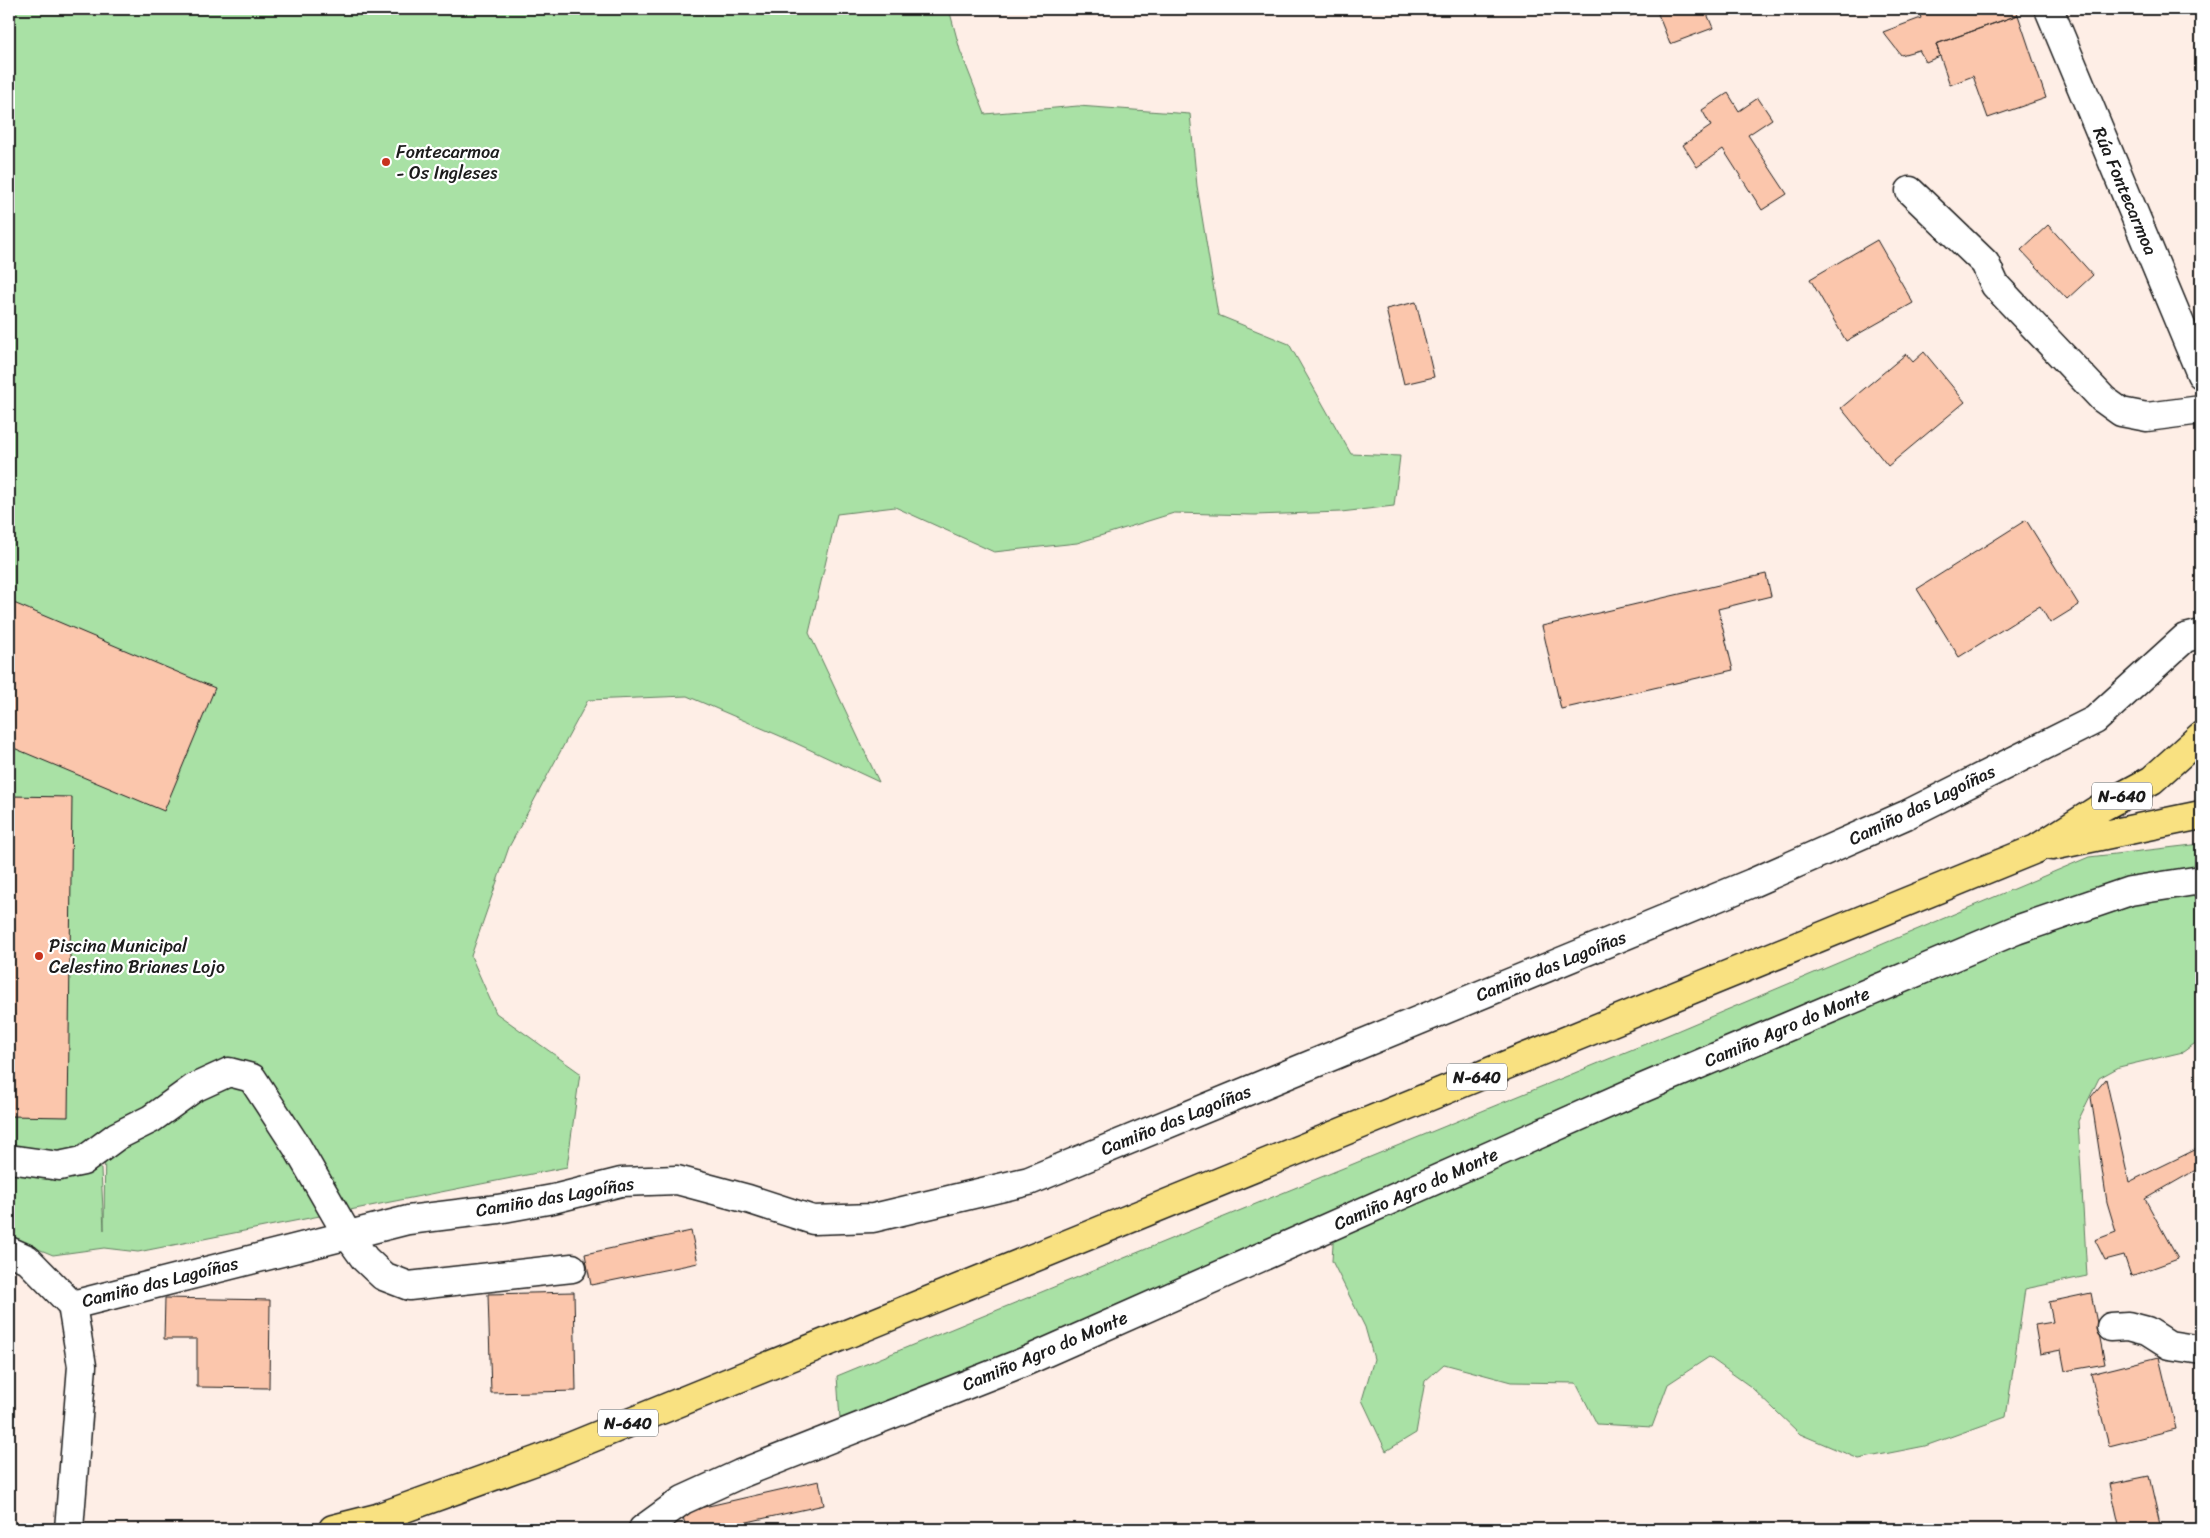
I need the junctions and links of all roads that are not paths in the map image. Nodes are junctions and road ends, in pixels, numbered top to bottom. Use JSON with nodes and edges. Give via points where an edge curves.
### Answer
{"nodes":[{"id":1,"x":2050,"y":9,"type":"edge"},
{"id":2,"x":1910,"y":191,"type":"dead end"},
{"id":3,"x":2201,"y":374,"type":"edge"},
{"id":4,"x":2201,"y":410,"type":"edge"},
{"id":5,"x":2201,"y":634,"type":"edge"},
{"id":6,"x":2201,"y":736,"type":"edge"},
{"id":7,"x":2201,"y":815,"type":"edge"},
{"id":8,"x":2036,"y":849,"type":"junction"},
{"id":9,"x":2201,"y":880,"type":"edge"},
{"id":10,"x":9,"y":1159,"type":"edge"},
{"id":11,"x":347,"y":1234,"type":"junction"},
{"id":12,"x":9,"y":1251,"type":"edge"},
{"id":13,"x":572,"y":1268,"type":"dead end"},
{"id":14,"x":72,"y":1305,"type":"junction"},
{"id":15,"x":2111,"y":1328,"type":"dead end"},
{"id":16,"x":2201,"y":1350,"type":"edge"},
{"id":17,"x":69,"y":1529,"type":"edge"},
{"id":18,"x":333,"y":1529,"type":"edge"},
{"id":19,"x":643,"y":1529,"type":"edge"}],
"edges":[{"from":1,"to":3,"type":"street","name":"Rúa Fontecarmoa"},
{"from":2,"to":4,"type":"street","via":[[1985,263],[1995,285],[2103,399],[2121,412],[2147,417]]},
{"from":5,"to":11,"type":"street","name":"Camiño das Lagoíñas","via":[[2185,638],[2096,720],[1906,815],[1752,883],[1029,1181],[873,1218],[813,1220],[677,1180],[621,1182],[553,1199],[408,1220]]},
{"from":6,"to":8,"type":"highway","number":"N-640","via":[[2152,780]]},
{"from":7,"to":8,"type":"highway","number":"N-640"},
{"from":8,"to":18,"type":"highway","number":"N-640","via":[[538,1460],[376,1518]]},
{"from":9,"to":19,"type":"street","name":"Camiño Agro do Monte","via":[[2130,891],[2007,934],[1643,1088],[1033,1358],[740,1474],[683,1500]]},
{"from":10,"to":11,"type":"street","via":[[59,1166],[83,1161],[194,1088],[229,1072],[252,1078],[297,1147]]},
{"from":11,"to":13,"type":"street","via":[[365,1259],[383,1276],[409,1286]]},
{"from":11,"to":14,"type":"street","name":"Camiño das Lagoíñas"},
{"from":12,"to":14,"type":"street","via":[[27,1259]]},
{"from":14,"to":17,"type":"street","via":[[82,1366]]},
{"from":15,"to":16,"type":"street","via":[[2128,1326],[2147,1331],[2169,1345]]}]}
